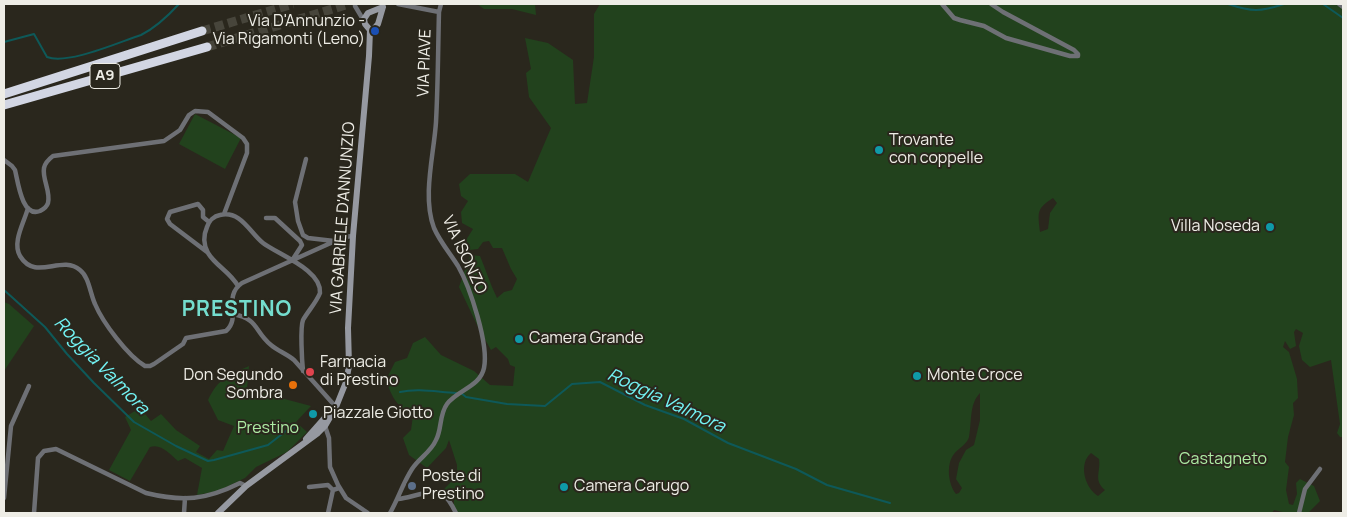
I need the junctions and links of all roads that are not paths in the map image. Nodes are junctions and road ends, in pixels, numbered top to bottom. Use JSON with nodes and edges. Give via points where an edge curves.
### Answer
{"nodes":[{"id":1,"x":355,"y":4,"type":"edge"},
{"id":2,"x":398,"y":4,"type":"edge"},
{"id":3,"x":441,"y":4,"type":"edge"},
{"id":4,"x":942,"y":4,"type":"edge"},
{"id":5,"x":991,"y":4,"type":"edge"},
{"id":6,"x":1339,"y":4,"type":"edge"},
{"id":7,"x":384,"y":5,"type":"edge"},
{"id":8,"x":1343,"y":7,"type":"edge"},
{"id":9,"x":359,"y":12,"type":"junction"},
{"id":10,"x":439,"y":12,"type":"junction"},
{"id":11,"x":370,"y":13,"type":"junction"},
{"id":12,"x":379,"y":18,"type":"junction"},
{"id":13,"x":364,"y":21,"type":"junction"},
{"id":14,"x":372,"y":27,"type":"junction"},
{"id":15,"x":202,"y":31,"type":"tunnel mouth"},
{"id":16,"x":207,"y":47,"type":"tunnel mouth"},
{"id":17,"x":4,"y":94,"type":"edge"},
{"id":18,"x":4,"y":105,"type":"edge"},
{"id":19,"x":436,"y":124,"type":"joint"},
{"id":20,"x":4,"y":160,"type":"edge"},
{"id":21,"x":306,"y":160,"type":"dead end"},
{"id":22,"x":28,"y":208,"type":"junction"},
{"id":23,"x":224,"y":214,"type":"junction"},
{"id":24,"x":266,"y":218,"type":"dead end"},
{"id":25,"x":209,"y":222,"type":"junction"},
{"id":26,"x":353,"y":236,"type":"junction"},
{"id":27,"x":336,"y":241,"type":"junction"},
{"id":28,"x":208,"y":252,"type":"junction"},
{"id":29,"x":292,"y":260,"type":"junction"},
{"id":30,"x":238,"y":286,"type":"junction"},
{"id":31,"x":233,"y":314,"type":"junction"},
{"id":32,"x":303,"y":371,"type":"junction"},
{"id":33,"x":29,"y":386,"type":"dead end"},
{"id":34,"x":336,"y":405,"type":"junction"},
{"id":35,"x":329,"y":415,"type":"junction"},
{"id":36,"x":4,"y":425,"type":"edge"},
{"id":37,"x":11,"y":426,"type":"junction"},
{"id":38,"x":325,"y":426,"type":"junction"},
{"id":39,"x":318,"y":433,"type":"junction"},
{"id":40,"x":328,"y":436,"type":"junction"},
{"id":41,"x":301,"y":446,"type":"junction"},
{"id":42,"x":1320,"y":469,"type":"dead end"},
{"id":43,"x":246,"y":486,"type":"junction"},
{"id":44,"x":309,"y":487,"type":"dead end"},
{"id":45,"x":339,"y":488,"type":"junction"},
{"id":46,"x":334,"y":490,"type":"junction"},
{"id":47,"x":4,"y":498,"type":"edge"},
{"id":48,"x":185,"y":498,"type":"junction"},
{"id":49,"x":398,"y":499,"type":"junction"},
{"id":50,"x":34,"y":513,"type":"edge"},
{"id":51,"x":184,"y":513,"type":"edge"},
{"id":52,"x":218,"y":513,"type":"edge"},
{"id":53,"x":328,"y":513,"type":"edge"},
{"id":54,"x":368,"y":513,"type":"edge"},
{"id":55,"x":390,"y":513,"type":"edge"},
{"id":56,"x":456,"y":513,"type":"edge"},
{"id":57,"x":1299,"y":513,"type":"edge"}],
"edges":[{"from":1,"to":9,"type":"street"},
{"from":2,"to":10,"type":"street"},
{"from":3,"to":10,"type":"street","name":"VIA PIAVE"},
{"from":4,"to":5,"type":"street","via":[[954,18],[984,26],[1006,38],[1078,56],[1074,50]]},
{"from":6,"to":8,"type":"street"},
{"from":7,"to":11,"type":"main road"},
{"from":7,"to":12,"type":"main road"},
{"from":9,"to":11,"type":"street"},
{"from":9,"to":13,"type":"street"},
{"from":10,"to":19,"type":"street","name":"VIA PIAVE"},
{"from":11,"to":12,"type":"main road"},
{"from":11,"to":13,"type":"main road"},
{"from":12,"to":14,"type":"main road","via":[[378,24]]},
{"from":13,"to":14,"type":"main road"},
{"from":14,"to":26,"type":"main road","name":"VIA GABRIELE D'ANNUNZIO"},
{"from":15,"to":17,"type":"highway","number":"A9"},
{"from":16,"to":18,"type":"highway","number":"A9"},
{"from":19,"to":49,"type":"street","name":"VIA ISONZO","via":[[430,184],[433,226],[459,268],[480,323],[485,358],[480,377],[446,405],[437,439],[412,468]]},
{"from":20,"to":22,"type":"street","via":[[15,170]]},
{"from":21,"to":27,"type":"street","via":[[294,202],[303,235]]},
{"from":22,"to":23,"type":"street","via":[[40,211],[48,203],[44,168],[53,156],[164,141],[180,130],[189,115],[200,110],[208,112],[247,144],[247,153]]},
{"from":22,"to":31,"type":"street","via":[[17,243],[22,258],[35,267],[68,264],[81,270],[103,320],[146,366],[183,344],[186,338],[226,331],[232,323]]},
{"from":23,"to":25,"type":"street"},
{"from":23,"to":29,"type":"street","via":[[240,219],[261,242]]},
{"from":24,"to":29,"type":"street","via":[[275,218],[300,241],[302,245]]},
{"from":25,"to":28,"type":"street","via":[[204,236]]},
{"from":25,"to":28,"type":"street","via":[[203,217],[203,210],[198,204],[170,212],[167,219]]},
{"from":26,"to":27,"type":"street"},
{"from":26,"to":34,"type":"main road","name":"VIA GABRIELE D'ANNUNZIO","via":[[349,366]]},
{"from":27,"to":29,"type":"street"},
{"from":28,"to":30,"type":"street"},
{"from":29,"to":30,"type":"street"},
{"from":29,"to":32,"type":"street","via":[[317,280],[320,289],[302,324]]},
{"from":30,"to":31,"type":"street","via":[[232,296]]},
{"from":31,"to":32,"type":"street","via":[[249,318],[264,339]]},
{"from":32,"to":34,"type":"street"},
{"from":33,"to":37,"type":"street"},
{"from":34,"to":35,"type":"main road","name":"VIA GABRIELE D'ANNUNZIO"},
{"from":35,"to":38,"type":"main road","name":"VIA GABRIELE D'ANNUNZIO"},
{"from":35,"to":40,"type":"street"},
{"from":35,"to":41,"type":"main road","name":"VIA GABRIELE D'ANNUNZIO"},
{"from":36,"to":37,"type":"street"},
{"from":37,"to":47,"type":"street"},
{"from":38,"to":39,"type":"main road","name":"VIA GABRIELE D'ANNUNZIO"},
{"from":38,"to":40,"type":"street"},
{"from":39,"to":40,"type":"street","via":[[324,432]]},
{"from":39,"to":41,"type":"main road","name":"VIA GABRIELE D'ANNUNZIO"},
{"from":40,"to":45,"type":"street","via":[[330,467]]},
{"from":41,"to":43,"type":"main road","name":"VIA GABRIELE D'ANNUNZIO"},
{"from":42,"to":57,"type":"street","via":[[1305,489]]},
{"from":43,"to":48,"type":"street","via":[[240,483],[207,497]]},
{"from":43,"to":52,"type":"main road","name":"VIA GABRIELE D'ANNUNZIO"},
{"from":44,"to":46,"type":"street","via":[[328,485]]},
{"from":45,"to":46,"type":"street"},
{"from":45,"to":54,"type":"street","via":[[346,498]]},
{"from":46,"to":53,"type":"street"},
{"from":48,"to":50,"type":"street","via":[[146,493],[56,449],[44,451],[38,458]]},
{"from":48,"to":51,"type":"street"},
{"from":49,"to":55,"type":"street","name":"VIA ISONZO"},
{"from":49,"to":56,"type":"street","via":[[442,494]]}]}
